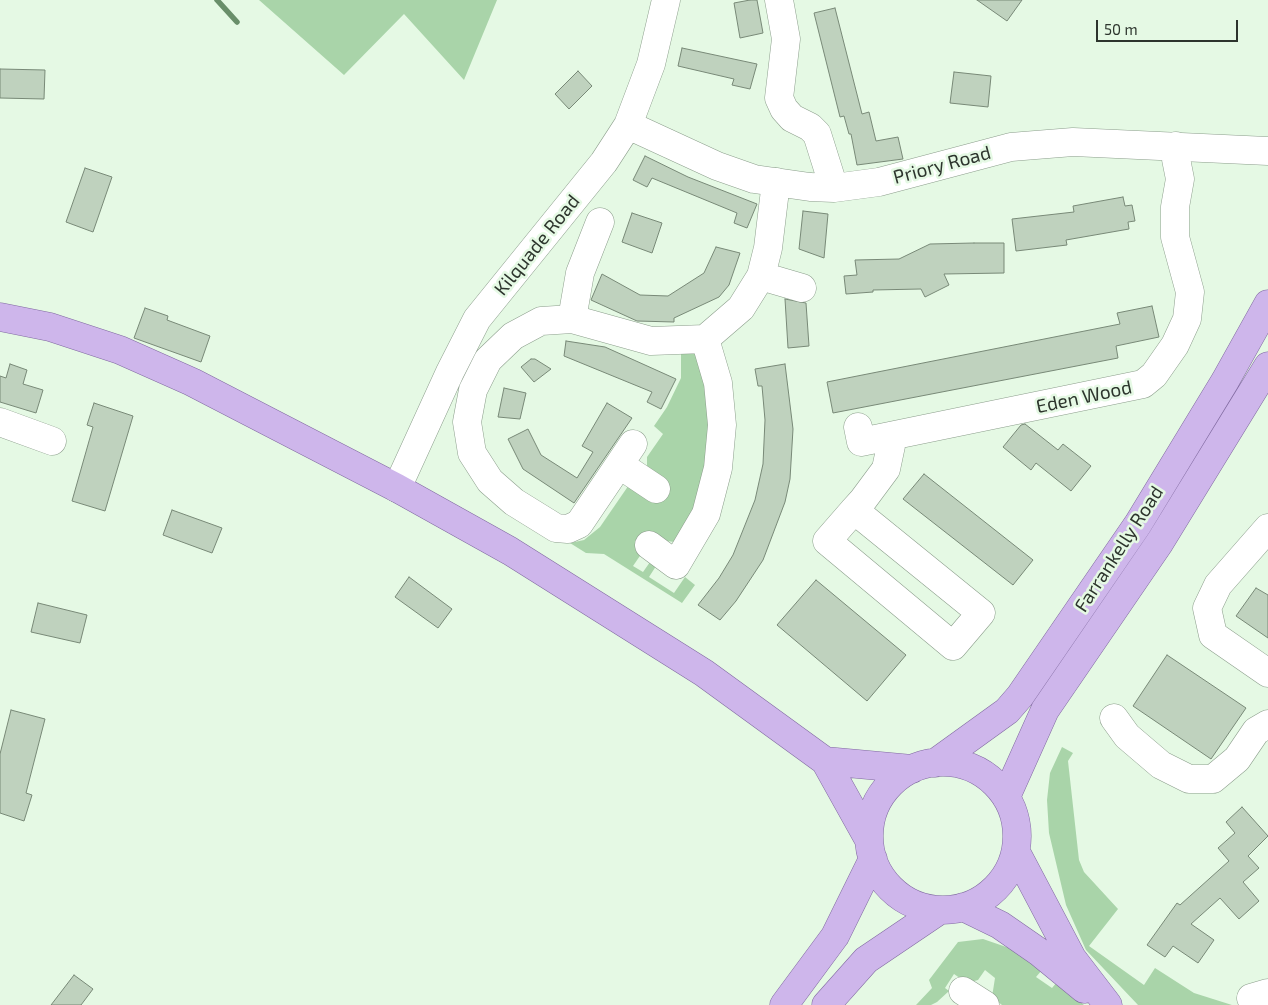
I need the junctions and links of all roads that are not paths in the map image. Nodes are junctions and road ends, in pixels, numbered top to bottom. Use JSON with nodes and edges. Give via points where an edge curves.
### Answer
{"nodes":[{"id":1,"x":666,"y":0,"type":"edge"},
{"id":2,"x":779,"y":0,"type":"edge"},
{"id":3,"x":628,"y":125,"type":"junction"},
{"id":4,"x":1265,"y":145,"type":"edge"},
{"id":5,"x":1176,"y":146,"type":"junction"},
{"id":6,"x":776,"y":182,"type":"junction"},
{"id":7,"x":834,"y":188,"type":"junction"},
{"id":8,"x":600,"y":222,"type":"dead end"},
{"id":9,"x":762,"y":276,"type":"junction"},
{"id":10,"x":802,"y":288,"type":"dead end"},
{"id":11,"x":1268,"y":304,"type":"edge"},
{"id":12,"x":0,"y":317,"type":"edge"},
{"id":13,"x":572,"y":320,"type":"junction"},
{"id":14,"x":705,"y":339,"type":"junction"},
{"id":15,"x":1268,"y":366,"type":"edge"},
{"id":16,"x":0,"y":422,"type":"edge"},
{"id":17,"x":858,"y":427,"type":"dead end"},
{"id":18,"x":893,"y":436,"type":"junction"},
{"id":19,"x":52,"y":441,"type":"dead end"},
{"id":20,"x":397,"y":488,"type":"junction"},
{"id":21,"x":656,"y":489,"type":"dead end"},
{"id":22,"x":854,"y":510,"type":"junction"},
{"id":23,"x":1268,"y":528,"type":"edge"},
{"id":24,"x":649,"y":545,"type":"dead end"},
{"id":25,"x":1268,"y":673,"type":"edge"},
{"id":26,"x":1114,"y":718,"type":"dead end"},
{"id":27,"x":1268,"y":724,"type":"edge"},
{"id":28,"x":825,"y":761,"type":"junction"},
{"id":29,"x":924,"y":766,"type":"junction"},
{"id":30,"x":1006,"y":797,"type":"junction"},
{"id":31,"x":871,"y":849,"type":"junction"},
{"id":32,"x":1016,"y":852,"type":"junction"},
{"id":33,"x":952,"y":909,"type":"junction"},
{"id":34,"x":1107,"y":1004,"type":"edge"},
{"id":35,"x":784,"y":1005,"type":"edge"},
{"id":36,"x":826,"y":1005,"type":"edge"}],
"edges":[{"from":1,"to":3,"type":"street","name":"Kilquade Road","via":[[651,64]]},
{"from":2,"to":7,"type":"street","via":[[786,39],[779,98],[792,118],[817,134]]},
{"from":3,"to":6,"type":"street","name":"Priory Road","via":[[716,166],[754,179]]},
{"from":3,"to":20,"type":"street","name":"Kilquade Road","via":[[604,162],[477,319]]},
{"from":4,"to":5,"type":"street","name":"Priory Road"},
{"from":5,"to":7,"type":"street","name":"Priory Road","via":[[1073,142],[1011,147],[880,182]]},
{"from":5,"to":18,"type":"street","name":"Eden Wood","via":[[1180,179],[1175,207],[1175,237],[1190,292],[1187,319],[1175,345],[1154,375],[1143,384],[1124,390]]},
{"from":6,"to":7,"type":"street","name":"Priory Road"},
{"from":6,"to":9,"type":"street"},
{"from":8,"to":13,"type":"street","via":[[580,273]]},
{"from":9,"to":10,"type":"street"},
{"from":9,"to":14,"type":"street","via":[[741,308]]},
{"from":11,"to":29,"type":"main road","name":"Farrankelly Road","via":[[1225,382],[1138,524],[1020,696],[1007,711]]},
{"from":12,"to":20,"type":"main road","via":[[50,327],[120,350],[192,382]]},
{"from":13,"to":14,"type":"street","via":[[651,341]]},
{"from":13,"to":21,"type":"street","via":[[542,320],[513,336],[488,360],[473,390],[467,422],[472,453],[490,482],[514,502],[556,528],[568,529],[580,524],[626,454]]},
{"from":14,"to":24,"type":"street","via":[[718,383],[722,425],[716,477],[706,514],[676,565]]},
{"from":15,"to":30,"type":"main road","name":"Farrankelly Road","via":[[1160,542],[1045,710]]},
{"from":16,"to":19,"type":"street"},
{"from":17,"to":18,"type":"street","name":"Eden Wood","via":[[861,442]]},
{"from":18,"to":22,"type":"street","via":[[886,469]]},
{"from":20,"to":28,"type":"main road","via":[[510,551],[688,662]]},
{"from":22,"to":22,"type":"street","via":[[981,613],[953,646],[827,541]]},
{"from":23,"to":25,"type":"street","via":[[1218,585],[1207,608],[1213,635]]},
{"from":26,"to":27,"type":"street","via":[[1127,736],[1160,766],[1189,779],[1213,779],[1236,759],[1256,731]]},
{"from":28,"to":29,"type":"main road"},
{"from":28,"to":31,"type":"main road"},
{"from":29,"to":30,"type":"main road","via":[[956,763],[976,769],[993,781]]},
{"from":29,"to":31,"type":"main road","via":[[893,782],[878,801],[871,820]]},
{"from":30,"to":32,"type":"main road","via":[[1014,814]]},
{"from":31,"to":33,"type":"main road","via":[[883,879],[898,895],[918,906]]},
{"from":31,"to":35,"type":"main road","via":[[835,936]]},
{"from":32,"to":33,"type":"main road","via":[[1009,871],[997,887],[982,899]]},
{"from":32,"to":34,"type":"main road","via":[[1072,958]]},
{"from":33,"to":34,"type":"main road","via":[[1000,925]]},
{"from":33,"to":36,"type":"main road","via":[[866,960]]}]}
